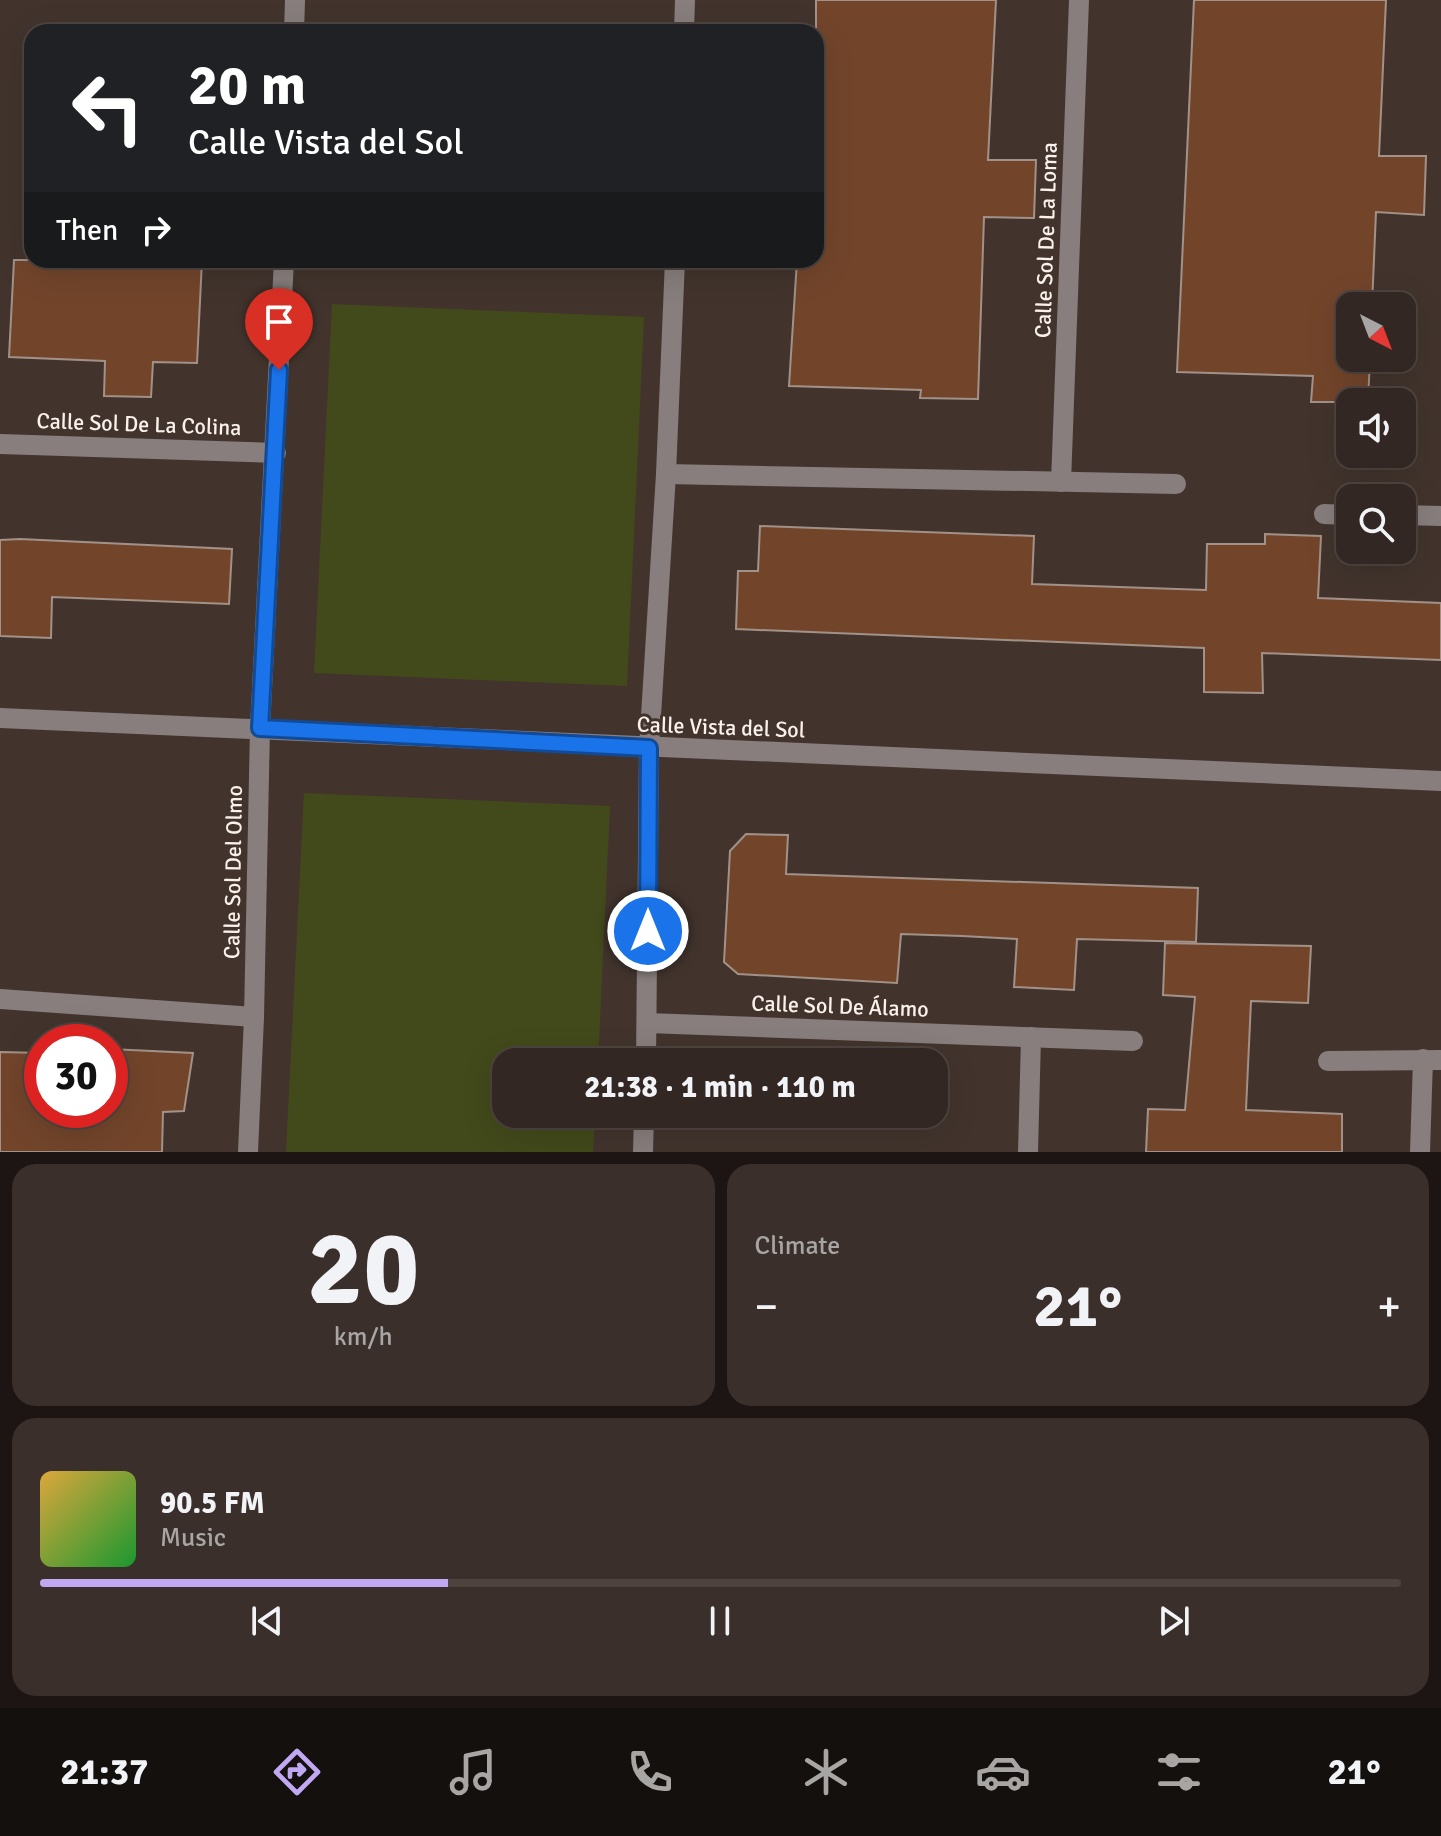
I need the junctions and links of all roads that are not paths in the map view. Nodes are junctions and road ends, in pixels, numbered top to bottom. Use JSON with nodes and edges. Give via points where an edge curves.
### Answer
{"nodes":[{"id":1,"x":295,"y":0,"type":"edge"},
{"id":2,"x":685,"y":0,"type":"edge"},
{"id":3,"x":1079,"y":0,"type":"edge"},
{"id":4,"x":294,"y":24,"type":"edge"},
{"id":5,"x":684,"y":24,"type":"edge"},
{"id":6,"x":284,"y":268,"type":"edge"},
{"id":7,"x":675,"y":268,"type":"edge"},
{"id":8,"x":0,"y":444,"type":"edge"},
{"id":9,"x":276,"y":453,"type":"junction"},
{"id":10,"x":666,"y":474,"type":"junction"},
{"id":11,"x":1061,"y":482,"type":"junction"},
{"id":12,"x":1176,"y":484,"type":"dead end"},
{"id":13,"x":1324,"y":514,"type":"dead end"},
{"id":14,"x":1336,"y":514,"type":"edge"},
{"id":15,"x":1416,"y":515,"type":"edge"},
{"id":16,"x":1441,"y":516,"type":"edge"},
{"id":17,"x":0,"y":718,"type":"edge"},
{"id":18,"x":260,"y":728,"type":"junction"},
{"id":19,"x":649,"y":748,"type":"junction"},
{"id":20,"x":1441,"y":781,"type":"edge"},
{"id":21,"x":0,"y":999,"type":"edge"},
{"id":22,"x":254,"y":1017,"type":"junction"},
{"id":23,"x":647,"y":1023,"type":"junction"},
{"id":24,"x":1031,"y":1037,"type":"junction"},
{"id":25,"x":1133,"y":1041,"type":"dead end"},
{"id":26,"x":646,"y":1048,"type":"edge"},
{"id":27,"x":1432,"y":1059,"type":"edge"},
{"id":28,"x":1328,"y":1061,"type":"dead end"},
{"id":29,"x":644,"y":1128,"type":"edge"},
{"id":30,"x":248,"y":1152,"type":"edge"},
{"id":31,"x":643,"y":1152,"type":"edge"},
{"id":32,"x":1028,"y":1152,"type":"edge"},
{"id":33,"x":1420,"y":1152,"type":"edge"}],
"edges":[{"from":1,"to":4,"type":"street"},
{"from":2,"to":5,"type":"street"},
{"from":3,"to":11,"type":"street","name":"Calle Sol De La Loma"},
{"from":6,"to":9,"type":"street"},
{"from":7,"to":10,"type":"street"},
{"from":8,"to":9,"type":"street","name":"Calle Sol De La Colina"},
{"from":9,"to":18,"type":"street"},
{"from":10,"to":11,"type":"street"},
{"from":10,"to":19,"type":"street"},
{"from":11,"to":12,"type":"street"},
{"from":13,"to":14,"type":"street"},
{"from":15,"to":16,"type":"street"},
{"from":17,"to":18,"type":"street","name":"Calle Vista del Sol"},
{"from":18,"to":19,"type":"street","name":"Calle Vista del Sol"},
{"from":18,"to":22,"type":"street","name":"Calle Sol Del Olmo"},
{"from":19,"to":20,"type":"street","name":"Calle Vista del Sol"},
{"from":19,"to":23,"type":"street"},
{"from":21,"to":22,"type":"street"},
{"from":22,"to":30,"type":"street","name":"Calle Sol Del Olmo"},
{"from":23,"to":24,"type":"street","name":"Calle Sol De Álamo"},
{"from":23,"to":26,"type":"street"},
{"from":24,"to":25,"type":"street","name":"Calle Sol De Álamo"},
{"from":24,"to":32,"type":"street"},
{"from":27,"to":28,"type":"street"},
{"from":27,"to":33,"type":"street"},
{"from":29,"to":31,"type":"street"}]}
